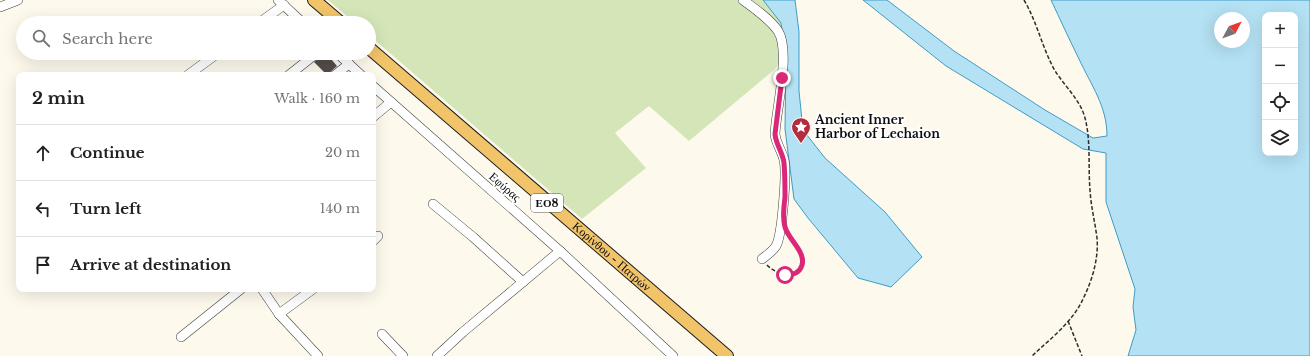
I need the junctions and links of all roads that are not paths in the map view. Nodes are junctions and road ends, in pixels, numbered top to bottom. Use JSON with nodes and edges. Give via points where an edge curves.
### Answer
{"nodes":[{"id":1,"x":314,"y":0,"type":"edge"},
{"id":2,"x":743,"y":0,"type":"edge"},
{"id":3,"x":14,"y":1,"type":"edge"},
{"id":4,"x":281,"y":3,"type":"edge"},
{"id":5,"x":0,"y":7,"type":"edge"},
{"id":6,"x":267,"y":16,"type":"edge"},
{"id":7,"x":295,"y":16,"type":"edge"},
{"id":8,"x":333,"y":16,"type":"edge"},
{"id":9,"x":376,"y":54,"type":"edge"},
{"id":10,"x":208,"y":60,"type":"edge"},
{"id":11,"x":308,"y":60,"type":"edge"},
{"id":12,"x":345,"y":60,"type":"edge"},
{"id":13,"x":349,"y":64,"type":"junction"},
{"id":14,"x":192,"y":72,"type":"edge"},
{"id":15,"x":293,"y":72,"type":"edge"},
{"id":16,"x":339,"y":72,"type":"edge"},
{"id":17,"x":358,"y":72,"type":"edge"},
{"id":18,"x":376,"y":89,"type":"edge"},
{"id":19,"x":391,"y":102,"type":"junction"},
{"id":20,"x":376,"y":114,"type":"edge"},
{"id":21,"x":433,"y":204,"type":"dead end"},
{"id":22,"x":560,"y":251,"type":"junction"},
{"id":23,"x":762,"y":259,"type":"road end"},
{"id":24,"x":523,"y":282,"type":"junction"},
{"id":25,"x":237,"y":292,"type":"edge"},
{"id":26,"x":264,"y":292,"type":"edge"},
{"id":27,"x":309,"y":292,"type":"edge"},
{"id":28,"x":279,"y":314,"type":"junction"},
{"id":29,"x":382,"y":334,"type":"dead end"},
{"id":30,"x":181,"y":337,"type":"dead end"},
{"id":31,"x":318,"y":356,"type":"edge"},
{"id":32,"x":403,"y":356,"type":"edge"},
{"id":33,"x":437,"y":356,"type":"edge"},
{"id":34,"x":673,"y":356,"type":"edge"},
{"id":35,"x":727,"y":356,"type":"edge"}],
"edges":[{"from":1,"to":8,"type":"main road"},
{"from":2,"to":23,"type":"street","via":[[779,32],[783,50],[775,134],[784,161],[785,199],[776,247]]},
{"from":3,"to":5,"type":"street"},
{"from":4,"to":6,"type":"street"},
{"from":4,"to":7,"type":"street"},
{"from":9,"to":35,"type":"main road","name":"Κορίνθου - Πατρών","number":"ΕΟ8"},
{"from":10,"to":14,"type":"street"},
{"from":11,"to":15,"type":"street"},
{"from":12,"to":13,"type":"street"},
{"from":13,"to":16,"type":"street"},
{"from":13,"to":17,"type":"street"},
{"from":18,"to":19,"type":"street","name":"Εφύρας"},
{"from":19,"to":20,"type":"street"},
{"from":19,"to":22,"type":"street","name":"Εφύρας"},
{"from":21,"to":24,"type":"street"},
{"from":22,"to":24,"type":"street"},
{"from":22,"to":34,"type":"street","name":"Εφύρας"},
{"from":24,"to":33,"type":"street"},
{"from":25,"to":30,"type":"street"},
{"from":26,"to":28,"type":"street"},
{"from":27,"to":28,"type":"street"},
{"from":28,"to":31,"type":"street"},
{"from":29,"to":32,"type":"street"}]}
